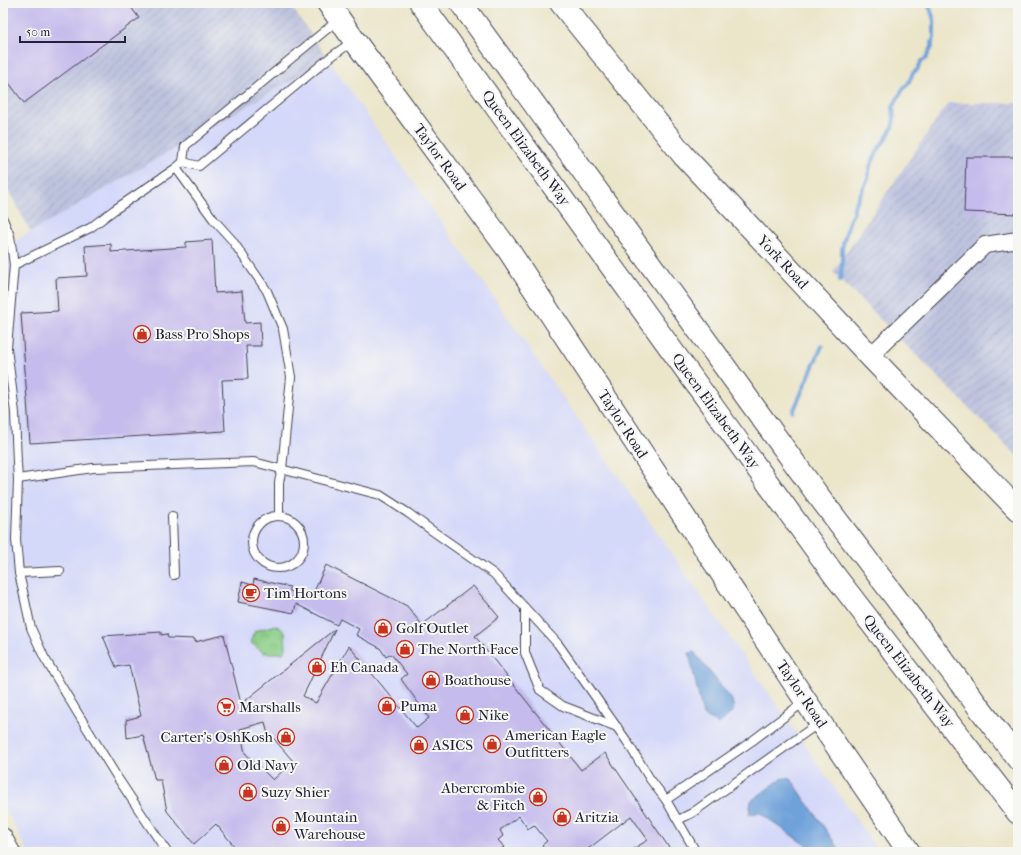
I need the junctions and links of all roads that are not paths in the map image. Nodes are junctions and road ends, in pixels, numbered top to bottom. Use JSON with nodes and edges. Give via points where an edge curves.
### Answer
{"nodes":[{"id":1,"x":421,"y":3,"type":"edge"},
{"id":2,"x":461,"y":3,"type":"edge"},
{"id":3,"x":561,"y":3,"type":"edge"},
{"id":4,"x":334,"y":11,"type":"edge"},
{"id":5,"x":354,"y":40,"type":"junction"},
{"id":6,"x":183,"y":162,"type":"junction"},
{"id":7,"x":176,"y":168,"type":"junction"},
{"id":8,"x":3,"y":219,"type":"edge"},
{"id":9,"x":1018,"y":240,"type":"edge"},
{"id":10,"x":14,"y":265,"type":"junction"},
{"id":11,"x":5,"y":337,"type":"edge"},
{"id":12,"x":870,"y":356,"type":"junction"},
{"id":13,"x":282,"y":469,"type":"junction"},
{"id":14,"x":18,"y":479,"type":"junction"},
{"id":15,"x":1016,"y":506,"type":"edge"},
{"id":16,"x":279,"y":515,"type":"junction"},
{"id":17,"x":172,"y":516,"type":"dead end"},
{"id":18,"x":60,"y":571,"type":"dead end"},
{"id":19,"x":19,"y":573,"type":"junction"},
{"id":20,"x":174,"y":575,"type":"dead end"},
{"id":21,"x":526,"y":608,"type":"junction"},
{"id":22,"x":805,"y":700,"type":"junction"},
{"id":23,"x":820,"y":722,"type":"junction"},
{"id":24,"x":617,"y":727,"type":"junction"},
{"id":25,"x":957,"y":734,"type":"junction"},
{"id":26,"x":1018,"y":758,"type":"edge"},
{"id":27,"x":666,"y":800,"type":"junction"},
{"id":28,"x":1018,"y":813,"type":"edge"},
{"id":29,"x":678,"y":820,"type":"junction"},
{"id":30,"x":1018,"y":823,"type":"edge"},
{"id":31,"x":3,"y":836,"type":"edge"},
{"id":32,"x":12,"y":852,"type":"edge"},
{"id":33,"x":167,"y":852,"type":"edge"},
{"id":34,"x":696,"y":852,"type":"edge"},
{"id":35,"x":909,"y":852,"type":"edge"}],
"edges":[{"from":1,"to":25,"type":"main road","name":"Queen Elizabeth Way","via":[[835,576]]},
{"from":2,"to":26,"type":"main road","via":[[817,494]]},
{"from":3,"to":12,"type":"main road","name":"York Road","via":[[684,156]]},
{"from":4,"to":5,"type":"main road","name":"Taylor Road"},
{"from":4,"to":6,"type":"lane","via":[[185,146]]},
{"from":5,"to":6,"type":"lane","via":[[199,166]]},
{"from":5,"to":22,"type":"main road","name":"Taylor Road","via":[[509,251]]},
{"from":6,"to":7,"type":"lane"},
{"from":7,"to":10,"type":"lane","via":[[90,228]]},
{"from":7,"to":13,"type":"lane","via":[[232,240],[267,291],[283,329],[291,378]]},
{"from":8,"to":10,"type":"lane","via":[[10,236]]},
{"from":9,"to":12,"type":"street","via":[[985,245]]},
{"from":10,"to":11,"type":"lane"},
{"from":11,"to":14,"type":"lane","via":[[15,413]]},
{"from":12,"to":15,"type":"main road","name":"York Road"},
{"from":13,"to":14,"type":"lane","via":[[254,462],[132,466],[93,468]]},
{"from":13,"to":16,"type":"lane","via":[[279,482]]},
{"from":13,"to":21,"type":"lane","via":[[380,495],[494,574]]},
{"from":14,"to":19,"type":"lane","via":[[16,540]]},
{"from":16,"to":16,"type":"lane","via":[[262,520],[256,527],[252,544],[255,553],[265,564],[281,568],[295,562],[304,549],[305,541],[300,526],[294,520]]},
{"from":17,"to":20,"type":"lane"},
{"from":18,"to":19,"type":"lane"},
{"from":19,"to":33,"type":"lane","via":[[30,628],[44,657],[117,777]]},
{"from":21,"to":24,"type":"lane","via":[[558,644]]},
{"from":21,"to":24,"type":"lane","via":[[526,653],[540,690],[563,706]]},
{"from":22,"to":23,"type":"main road","name":"Taylor Road"},
{"from":22,"to":27,"type":"lane","via":[[752,741]]},
{"from":23,"to":29,"type":"lane","via":[[692,813]]},
{"from":23,"to":35,"type":"main road","name":"Taylor Road"},
{"from":24,"to":27,"type":"lane"},
{"from":25,"to":28,"type":"main road","name":"Queen Elizabeth Way"},
{"from":25,"to":30,"type":"main road"},
{"from":27,"to":29,"type":"lane"},
{"from":29,"to":34,"type":"lane"},
{"from":31,"to":32,"type":"street"}]}
